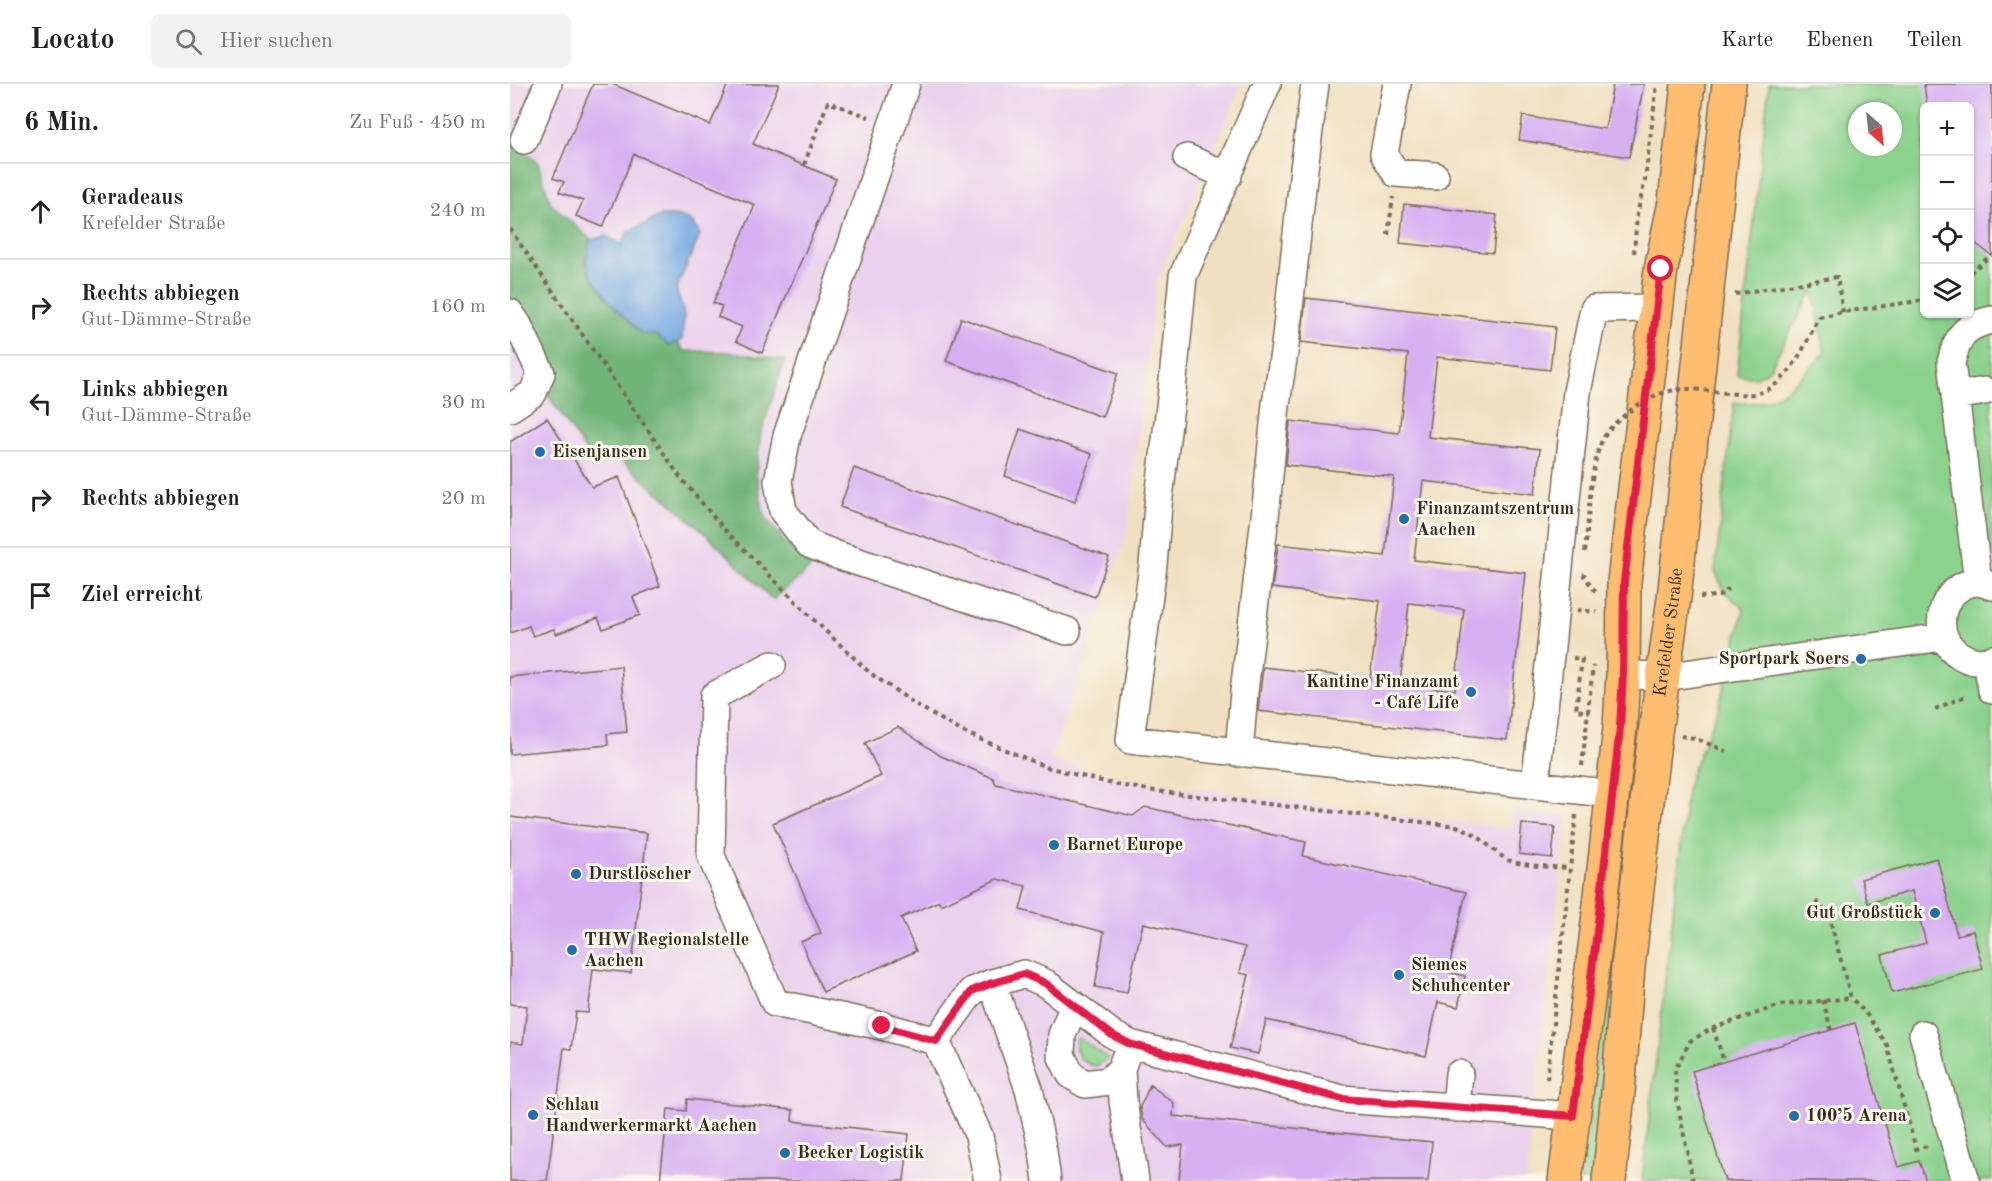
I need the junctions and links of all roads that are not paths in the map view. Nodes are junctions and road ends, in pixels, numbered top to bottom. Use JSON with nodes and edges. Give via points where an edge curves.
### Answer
{"nodes":[{"id":1,"x":548,"y":84,"type":"edge"},
{"id":2,"x":906,"y":84,"type":"edge"},
{"id":3,"x":1267,"y":84,"type":"edge"},
{"id":4,"x":1315,"y":84,"type":"edge"},
{"id":5,"x":1397,"y":84,"type":"edge"},
{"id":6,"x":1688,"y":84,"type":"edge"},
{"id":7,"x":1729,"y":84,"type":"edge"},
{"id":8,"x":524,"y":140,"type":"dead end"},
{"id":9,"x":1187,"y":158,"type":"dead end"},
{"id":10,"x":1228,"y":176,"type":"junction"},
{"id":11,"x":1435,"y":176,"type":"dead end"},
{"id":12,"x":1656,"y":308,"type":"junction"},
{"id":13,"x":510,"y":314,"type":"edge"},
{"id":14,"x":1992,"y":320,"type":"edge"},
{"id":15,"x":1984,"y":391,"type":"dead end"},
{"id":16,"x":1955,"y":396,"type":"junction"},
{"id":17,"x":510,"y":408,"type":"edge"},
{"id":18,"x":1985,"y":584,"type":"edge"},
{"id":19,"x":1067,"y":631,"type":"dead end"},
{"id":20,"x":1943,"y":637,"type":"junction"},
{"id":21,"x":1990,"y":660,"type":"edge"},
{"id":22,"x":772,"y":665,"type":"dead end"},
{"id":23,"x":1623,"y":674,"type":"junction"},
{"id":24,"x":1664,"y":676,"type":"junction"},
{"id":25,"x":1981,"y":692,"type":"edge"},
{"id":26,"x":1239,"y":753,"type":"junction"},
{"id":27,"x":1535,"y":785,"type":"junction"},
{"id":28,"x":1612,"y":794,"type":"junction"},
{"id":29,"x":992,"y":983,"type":"junction"},
{"id":30,"x":1074,"y":1005,"type":"junction"},
{"id":31,"x":1923,"y":1034,"type":"dead end"},
{"id":32,"x":936,"y":1041,"type":"junction"},
{"id":33,"x":1125,"y":1056,"type":"junction"},
{"id":34,"x":1459,"y":1074,"type":"dead end"},
{"id":35,"x":1456,"y":1108,"type":"junction"},
{"id":36,"x":1558,"y":1115,"type":"junction"},
{"id":37,"x":1135,"y":1180,"type":"edge"},
{"id":38,"x":988,"y":1181,"type":"edge"},
{"id":39,"x":1047,"y":1181,"type":"edge"},
{"id":40,"x":1564,"y":1181,"type":"edge"},
{"id":41,"x":1609,"y":1181,"type":"edge"},
{"id":42,"x":1966,"y":1181,"type":"edge"}],
"edges":[{"from":1,"to":8,"type":"street"},
{"from":2,"to":19,"type":"street","via":[[787,436],[778,481],[783,511],[809,544]]},
{"from":3,"to":10,"type":"street"},
{"from":4,"to":26,"type":"street"},
{"from":5,"to":11,"type":"street","via":[[1384,154],[1396,173]]},
{"from":6,"to":12,"type":"main road","via":[[1675,202]]},
{"from":7,"to":24,"type":"main road","name":"Krefelder Straße"},
{"from":9,"to":10,"type":"street"},
{"from":10,"to":26,"type":"street","via":[[1183,276],[1130,740]]},
{"from":12,"to":23,"type":"main road","via":[[1624,582]]},
{"from":12,"to":27,"type":"street","via":[[1594,309],[1577,392]]},
{"from":13,"to":17,"type":"street","via":[[541,373],[534,393]]},
{"from":14,"to":16,"type":"street","via":[[1975,323],[1958,339],[1951,362]]},
{"from":15,"to":16,"type":"street"},
{"from":16,"to":18,"type":"street"},
{"from":18,"to":20,"type":"street","via":[[1960,588],[1946,601],[1940,619]]},
{"from":20,"to":21,"type":"street","via":[[1953,652],[1969,661]]},
{"from":20,"to":24,"type":"street"},
{"from":21,"to":25,"type":"street"},
{"from":22,"to":32,"type":"street","via":[[714,696],[711,856],[775,1003]]},
{"from":23,"to":24,"type":"street"},
{"from":23,"to":28,"type":"main road"},
{"from":24,"to":41,"type":"main road","name":"Krefelder Straße","via":[[1628,967]]},
{"from":26,"to":27,"type":"street"},
{"from":27,"to":28,"type":"street"},
{"from":28,"to":36,"type":"main road"},
{"from":29,"to":30,"type":"street","via":[[1024,974],[1045,983]]},
{"from":29,"to":32,"type":"street","via":[[972,991]]},
{"from":29,"to":39,"type":"street","via":[[1029,1089]]},
{"from":30,"to":33,"type":"street","via":[[1112,1035]]},
{"from":30,"to":33,"type":"street","via":[[1062,1035],[1061,1055],[1071,1075],[1085,1084],[1109,1082]]},
{"from":31,"to":42,"type":"street"},
{"from":32,"to":38,"type":"street","via":[[979,1136]]},
{"from":33,"to":35,"type":"street","via":[[1342,1099]]},
{"from":33,"to":37,"type":"street","via":[[1123,1101]]},
{"from":34,"to":35,"type":"street"},
{"from":35,"to":36,"type":"street"},
{"from":36,"to":40,"type":"main road"}]}
